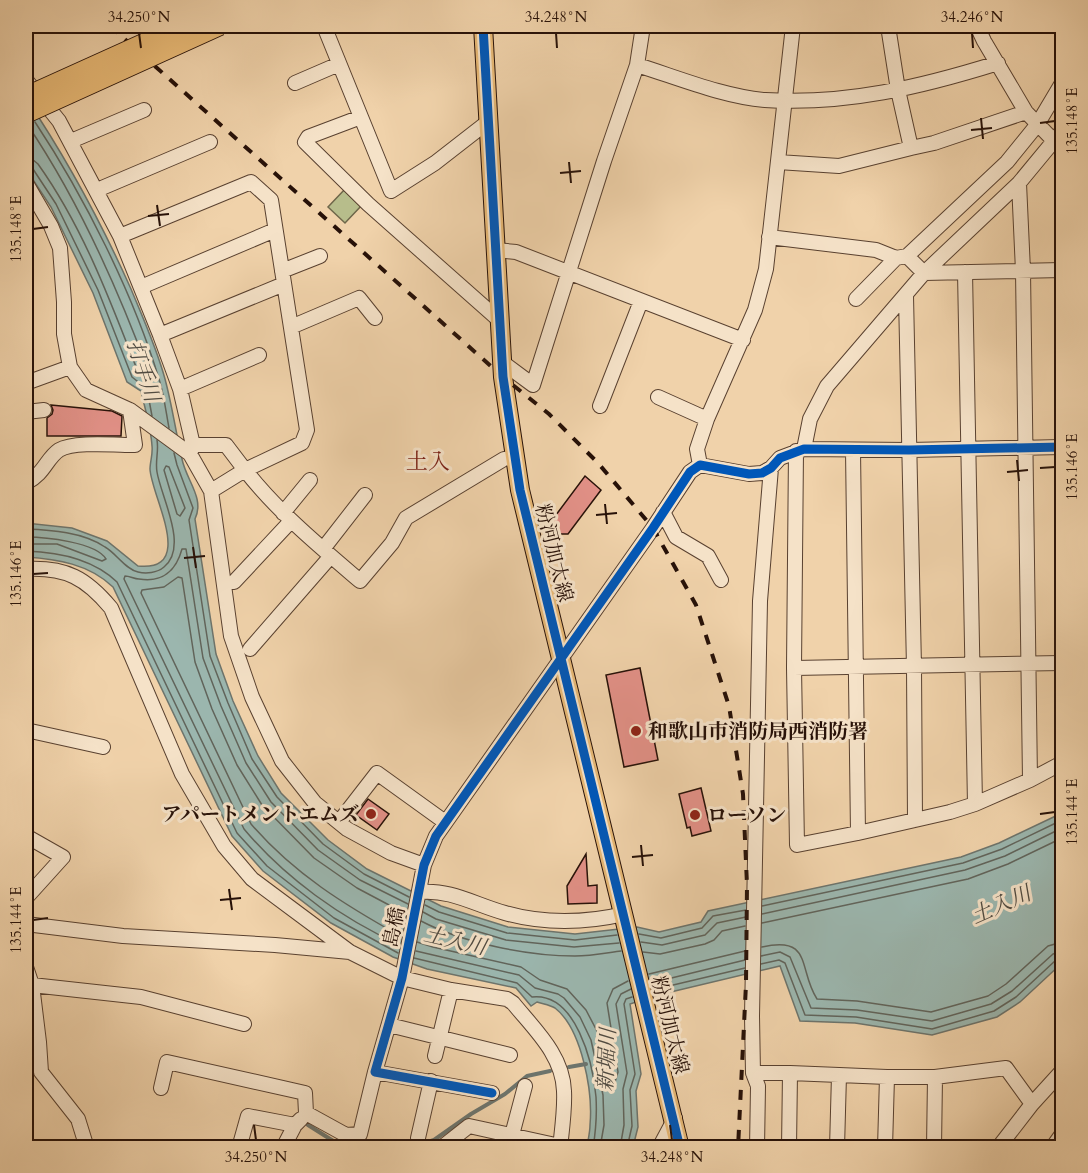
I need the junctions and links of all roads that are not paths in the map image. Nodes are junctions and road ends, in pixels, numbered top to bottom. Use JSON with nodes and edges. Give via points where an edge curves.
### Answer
{"nodes":[{"id":1,"x":181,"y":26,"type":"edge"},
{"id":2,"x":220,"y":26,"type":"edge"},
{"id":3,"x":324,"y":26,"type":"edge"},
{"id":4,"x":483,"y":26,"type":"edge"},
{"id":5,"x":643,"y":26,"type":"edge"},
{"id":6,"x":793,"y":26,"type":"edge"},
{"id":7,"x":888,"y":26,"type":"edge"},
{"id":8,"x":977,"y":26,"type":"edge"},
{"id":9,"x":339,"y":63,"type":"junction"},
{"id":10,"x":998,"y":63,"type":"junction"},
{"id":11,"x":637,"y":64,"type":"junction"},
{"id":12,"x":26,"y":80,"type":"edge"},
{"id":13,"x":295,"y":82,"type":"dead end"},
{"id":14,"x":1062,"y":83,"type":"edge"},
{"id":15,"x":898,"y":90,"type":"junction"},
{"id":16,"x":26,"y":96,"type":"edge"},
{"id":17,"x":785,"y":100,"type":"junction"},
{"id":18,"x":144,"y":110,"type":"dead end"},
{"id":19,"x":1026,"y":112,"type":"junction"},
{"id":20,"x":26,"y":114,"type":"edge"},
{"id":21,"x":361,"y":117,"type":"junction"},
{"id":22,"x":489,"y":120,"type":"junction"},
{"id":23,"x":1037,"y":126,"type":"junction"},
{"id":24,"x":1059,"y":136,"type":"edge"},
{"id":25,"x":71,"y":141,"type":"junction"},
{"id":26,"x":210,"y":142,"type":"dead end"},
{"id":27,"x":911,"y":148,"type":"junction"},
{"id":28,"x":778,"y":162,"type":"junction"},
{"id":29,"x":26,"y":183,"type":"edge"},
{"id":30,"x":1019,"y":183,"type":"junction"},
{"id":31,"x":97,"y":190,"type":"junction"},
{"id":32,"x":275,"y":230,"type":"junction"},
{"id":33,"x":120,"y":236,"type":"junction"},
{"id":34,"x":769,"y":237,"type":"junction"},
{"id":35,"x":496,"y":250,"type":"junction"},
{"id":36,"x":320,"y":256,"type":"dead end"},
{"id":37,"x":901,"y":257,"type":"junction"},
{"id":38,"x":1062,"y":270,"type":"edge"},
{"id":39,"x":1023,"y":271,"type":"junction"},
{"id":40,"x":965,"y":272,"type":"junction"},
{"id":41,"x":568,"y":273,"type":"junction"},
{"id":42,"x":924,"y":273,"type":"junction"},
{"id":43,"x":283,"y":277,"type":"junction"},
{"id":44,"x":141,"y":287,"type":"junction"},
{"id":45,"x":906,"y":296,"type":"junction"},
{"id":46,"x":856,"y":299,"type":"dead end"},
{"id":47,"x":641,"y":301,"type":"junction"},
{"id":48,"x":375,"y":318,"type":"dead end"},
{"id":49,"x":499,"y":320,"type":"junction"},
{"id":50,"x":291,"y":327,"type":"junction"},
{"id":51,"x":160,"y":335,"type":"junction"},
{"id":52,"x":743,"y":340,"type":"junction"},
{"id":53,"x":259,"y":355,"type":"dead end"},
{"id":54,"x":502,"y":362,"type":"junction"},
{"id":55,"x":70,"y":367,"type":"junction"},
{"id":56,"x":26,"y":383,"type":"edge"},
{"id":57,"x":180,"y":389,"type":"junction"},
{"id":58,"x":658,"y":397,"type":"dead end"},
{"id":59,"x":600,"y":406,"type":"dead end"},
{"id":60,"x":44,"y":410,"type":"dead end"},
{"id":61,"x":130,"y":410,"type":"junction"},
{"id":62,"x":26,"y":412,"type":"edge"},
{"id":63,"x":707,"y":419,"type":"junction"},
{"id":64,"x":1062,"y":447,"type":"edge"},
{"id":65,"x":1025,"y":448,"type":"junction"},
{"id":66,"x":188,"y":449,"type":"junction"},
{"id":67,"x":969,"y":449,"type":"junction"},
{"id":68,"x":800,"y":450,"type":"junction"},
{"id":69,"x":853,"y":450,"type":"junction"},
{"id":70,"x":909,"y":450,"type":"junction"},
{"id":71,"x":514,"y":457,"type":"junction"},
{"id":72,"x":700,"y":465,"type":"junction"},
{"id":73,"x":771,"y":468,"type":"junction"},
{"id":74,"x":245,"y":470,"type":"junction"},
{"id":75,"x":310,"y":480,"type":"dead end"},
{"id":76,"x":26,"y":483,"type":"edge"},
{"id":77,"x":211,"y":491,"type":"junction"},
{"id":78,"x":365,"y":495,"type":"dead end"},
{"id":79,"x":663,"y":512,"type":"junction"},
{"id":80,"x":287,"y":517,"type":"junction"},
{"id":81,"x":327,"y":552,"type":"junction"},
{"id":82,"x":26,"y":569,"type":"edge"},
{"id":83,"x":721,"y":580,"type":"dead end"},
{"id":84,"x":234,"y":582,"type":"dead end"},
{"id":85,"x":250,"y":649,"type":"dead end"},
{"id":86,"x":561,"y":657,"type":"junction"},
{"id":87,"x":1062,"y":663,"type":"edge"},
{"id":88,"x":971,"y":664,"type":"junction"},
{"id":89,"x":1028,"y":664,"type":"junction"},
{"id":90,"x":914,"y":667,"type":"junction"},
{"id":91,"x":794,"y":668,"type":"junction"},
{"id":92,"x":856,"y":668,"type":"junction"},
{"id":93,"x":26,"y":730,"type":"edge"},
{"id":94,"x":103,"y":747,"type":"dead end"},
{"id":95,"x":1062,"y":763,"type":"edge"},
{"id":96,"x":1030,"y":780,"type":"junction"},
{"id":97,"x":975,"y":804,"type":"junction"},
{"id":98,"x":915,"y":820,"type":"junction"},
{"id":99,"x":339,"y":822,"type":"junction"},
{"id":100,"x":446,"y":822,"type":"junction"},
{"id":101,"x":858,"y":833,"type":"junction"},
{"id":102,"x":26,"y":836,"type":"edge"},
{"id":103,"x":424,"y":865,"type":"junction"},
{"id":104,"x":420,"y":892,"type":"junction"},
{"id":105,"x":26,"y":898,"type":"edge"},
{"id":106,"x":624,"y":914,"type":"junction"},
{"id":107,"x":26,"y":924,"type":"edge"},
{"id":108,"x":350,"y":952,"type":"junction"},
{"id":109,"x":26,"y":968,"type":"edge"},
{"id":110,"x":403,"y":974,"type":"junction"},
{"id":111,"x":32,"y":985,"type":"junction"},
{"id":112,"x":451,"y":990,"type":"junction"},
{"id":113,"x":244,"y":1024,"type":"dead end"},
{"id":114,"x":389,"y":1025,"type":"junction"},
{"id":115,"x":439,"y":1038,"type":"junction"},
{"id":116,"x":510,"y":1055,"type":"dead end"},
{"id":117,"x":435,"y":1056,"type":"dead end"},
{"id":118,"x":1062,"y":1071,"type":"edge"},
{"id":119,"x":41,"y":1072,"type":"junction"},
{"id":120,"x":375,"y":1072,"type":"junction"},
{"id":121,"x":26,"y":1073,"type":"edge"},
{"id":122,"x":753,"y":1073,"type":"junction"},
{"id":123,"x":790,"y":1073,"type":"junction"},
{"id":124,"x":839,"y":1075,"type":"junction"},
{"id":125,"x":887,"y":1077,"type":"junction"},
{"id":126,"x":935,"y":1077,"type":"junction"},
{"id":127,"x":431,"y":1081,"type":"junction"},
{"id":128,"x":525,"y":1086,"type":"dead end"},
{"id":129,"x":161,"y":1088,"type":"dead end"},
{"id":130,"x":492,"y":1093,"type":"dead end"},
{"id":131,"x":1032,"y":1104,"type":"junction"},
{"id":132,"x":306,"y":1113,"type":"junction"},
{"id":133,"x":675,"y":1118,"type":"junction"},
{"id":134,"x":295,"y":1125,"type":"junction"},
{"id":135,"x":1062,"y":1134,"type":"edge"},
{"id":136,"x":512,"y":1135,"type":"junction"},
{"id":137,"x":418,"y":1138,"type":"dead end"},
{"id":138,"x":360,"y":1141,"type":"edge"},
{"id":139,"x":560,"y":1147,"type":"edge"},
{"id":140,"x":87,"y":1148,"type":"edge"},
{"id":141,"x":239,"y":1148,"type":"edge"},
{"id":142,"x":284,"y":1148,"type":"edge"},
{"id":143,"x":441,"y":1148,"type":"edge"},
{"id":144,"x":659,"y":1148,"type":"edge"},
{"id":145,"x":680,"y":1148,"type":"edge"},
{"id":146,"x":757,"y":1148,"type":"edge"},
{"id":147,"x":789,"y":1148,"type":"edge"},
{"id":148,"x":837,"y":1148,"type":"edge"},
{"id":149,"x":885,"y":1148,"type":"edge"},
{"id":150,"x":934,"y":1148,"type":"edge"},
{"id":151,"x":998,"y":1148,"type":"edge"},
{"id":152,"x":1052,"y":1148,"type":"edge"}],
"edges":[{"from":1,"to":16,"type":"main road","bridge":true},
{"from":2,"to":20,"type":"main road","bridge":true},
{"from":3,"to":9,"type":"street"},
{"from":4,"to":22,"type":"main road","name":"粉河加太線"},
{"from":5,"to":11,"type":"street"},
{"from":6,"to":17,"type":"street"},
{"from":7,"to":15,"type":"street"},
{"from":8,"to":10,"type":"street"},
{"from":9,"to":13,"type":"street"},
{"from":9,"to":21,"type":"street"},
{"from":10,"to":15,"type":"street"},
{"from":10,"to":19,"type":"street"},
{"from":11,"to":17,"type":"street","via":[[715,90],[763,100]]},
{"from":11,"to":41,"type":"street"},
{"from":12,"to":25,"type":"street"},
{"from":14,"to":23,"type":"street"},
{"from":15,"to":17,"type":"street","via":[[842,100]]},
{"from":15,"to":27,"type":"street"},
{"from":17,"to":28,"type":"street"},
{"from":18,"to":25,"type":"street"},
{"from":19,"to":23,"type":"street"},
{"from":19,"to":27,"type":"street"},
{"from":21,"to":22,"type":"street","via":[[391,191],[435,163]]},
{"from":21,"to":49,"type":"street","via":[[308,137],[305,142],[368,204]]},
{"from":22,"to":35,"type":"main road","name":"粉河加太線"},
{"from":23,"to":24,"type":"street"},
{"from":23,"to":37,"type":"street","via":[[1007,162]]},
{"from":24,"to":30,"type":"street"},
{"from":25,"to":31,"type":"street"},
{"from":26,"to":31,"type":"street"},
{"from":27,"to":28,"type":"street","via":[[839,166]]},
{"from":28,"to":34,"type":"street"},
{"from":29,"to":55,"type":"street","via":[[60,248],[64,334]]},
{"from":30,"to":39,"type":"street"},
{"from":30,"to":42,"type":"street"},
{"from":31,"to":33,"type":"street"},
{"from":32,"to":33,"type":"street","via":[[271,200],[250,182]]},
{"from":32,"to":43,"type":"street"},
{"from":32,"to":44,"type":"street"},
{"from":33,"to":44,"type":"street"},
{"from":34,"to":37,"type":"street","via":[[876,249]]},
{"from":34,"to":52,"type":"street","via":[[766,269]]},
{"from":35,"to":41,"type":"street","via":[[516,252]]},
{"from":35,"to":49,"type":"main road","name":"粉河加太線"},
{"from":36,"to":43,"type":"street"},
{"from":37,"to":42,"type":"street"},
{"from":37,"to":46,"type":"street"},
{"from":38,"to":39,"type":"street"},
{"from":39,"to":40,"type":"street"},
{"from":39,"to":65,"type":"street"},
{"from":40,"to":42,"type":"street"},
{"from":40,"to":67,"type":"street"},
{"from":41,"to":47,"type":"street"},
{"from":41,"to":54,"type":"street","via":[[533,385]]},
{"from":42,"to":45,"type":"street"},
{"from":43,"to":50,"type":"street"},
{"from":43,"to":51,"type":"street"},
{"from":44,"to":51,"type":"street"},
{"from":45,"to":68,"type":"street","via":[[827,386]]},
{"from":45,"to":70,"type":"street"},
{"from":47,"to":52,"type":"street"},
{"from":47,"to":59,"type":"street"},
{"from":48,"to":50,"type":"street","via":[[359,297]]},
{"from":49,"to":54,"type":"main road","name":"粉河加太線"},
{"from":50,"to":74,"type":"street","via":[[307,430],[302,443]]},
{"from":51,"to":57,"type":"street"},
{"from":52,"to":63,"type":"street"},
{"from":53,"to":57,"type":"street"},
{"from":54,"to":71,"type":"main road","name":"粉河加太線"},
{"from":55,"to":56,"type":"street"},
{"from":55,"to":61,"type":"street","via":[[86,390]]},
{"from":57,"to":66,"type":"street"},
{"from":58,"to":63,"type":"street"},
{"from":60,"to":62,"type":"street"},
{"from":61,"to":66,"type":"street"},
{"from":61,"to":76,"type":"street","via":[[135,445],[69,446],[58,451],[41,473]]},
{"from":63,"to":72,"type":"street","via":[[697,449]]},
{"from":64,"to":65,"type":"street"},
{"from":65,"to":67,"type":"street"},
{"from":65,"to":89,"type":"street"},
{"from":66,"to":74,"type":"street","via":[[226,445]]},
{"from":66,"to":77,"type":"street"},
{"from":67,"to":70,"type":"street"},
{"from":67,"to":88,"type":"street"},
{"from":68,"to":69,"type":"street"},
{"from":68,"to":73,"type":"street","via":[[780,458]]},
{"from":68,"to":91,"type":"street"},
{"from":69,"to":70,"type":"street"},
{"from":69,"to":92,"type":"street"},
{"from":70,"to":90,"type":"street"},
{"from":71,"to":81,"type":"street","via":[[504,459],[406,518],[392,543],[360,581]]},
{"from":71,"to":86,"type":"main road","name":"粉河加太線"},
{"from":72,"to":73,"type":"street","via":[[749,474]]},
{"from":72,"to":79,"type":"street","name":"島橋","via":[[690,472]]},
{"from":73,"to":122,"type":"street","via":[[760,601]]},
{"from":74,"to":77,"type":"street"},
{"from":74,"to":80,"type":"street"},
{"from":75,"to":80,"type":"street"},
{"from":77,"to":99,"type":"street","via":[[231,636],[252,697],[282,761],[315,803]]},
{"from":78,"to":81,"type":"street"},
{"from":79,"to":83,"type":"street","via":[[676,537],[708,556]]},
{"from":79,"to":86,"type":"street","name":"島橋"},
{"from":80,"to":81,"type":"street"},
{"from":80,"to":84,"type":"street"},
{"from":81,"to":85,"type":"street"},
{"from":82,"to":108,"type":"street","via":[[79,577],[96,589],[111,608],[182,774],[224,846],[252,879]]},
{"from":86,"to":100,"type":"street","name":"島橋"},
{"from":86,"to":106,"type":"main road","name":"粉河加太線"},
{"from":87,"to":89,"type":"street"},
{"from":88,"to":89,"type":"street"},
{"from":88,"to":90,"type":"street"},
{"from":88,"to":97,"type":"street"},
{"from":89,"to":96,"type":"street"},
{"from":90,"to":92,"type":"street"},
{"from":90,"to":98,"type":"street"},
{"from":91,"to":92,"type":"street"},
{"from":91,"to":101,"type":"street","via":[[797,845]]},
{"from":92,"to":101,"type":"street"},
{"from":93,"to":94,"type":"street"},
{"from":95,"to":96,"type":"street"},
{"from":96,"to":97,"type":"street"},
{"from":97,"to":98,"type":"street"},
{"from":98,"to":101,"type":"street"},
{"from":99,"to":100,"type":"street","via":[[377,772]]},
{"from":99,"to":103,"type":"street","via":[[392,853]]},
{"from":100,"to":103,"type":"street","name":"島橋"},
{"from":102,"to":105,"type":"street","via":[[63,856]]},
{"from":103,"to":104,"type":"street","name":"島橋"},
{"from":104,"to":106,"type":"street","via":[[437,890],[506,914],[553,921],[596,920]]},
{"from":104,"to":110,"type":"street","name":"島橋"},
{"from":106,"to":133,"type":"main road","name":"粉河加太線"},
{"from":107,"to":108,"type":"street","via":[[123,936]]},
{"from":108,"to":110,"type":"street"},
{"from":109,"to":111,"type":"street"},
{"from":110,"to":112,"type":"street"},
{"from":110,"to":114,"type":"street","name":"島橋"},
{"from":111,"to":113,"type":"street","via":[[141,997]]},
{"from":111,"to":119,"type":"street"},
{"from":112,"to":115,"type":"street"},
{"from":112,"to":139,"type":"street","via":[[507,999],[551,1050],[564,1092]]},
{"from":114,"to":115,"type":"street"},
{"from":114,"to":120,"type":"street","name":"島橋"},
{"from":115,"to":116,"type":"street"},
{"from":115,"to":117,"type":"street"},
{"from":118,"to":131,"type":"street"},
{"from":119,"to":121,"type":"street"},
{"from":119,"to":140,"type":"street","via":[[78,1119]]},
{"from":120,"to":127,"type":"street"},
{"from":120,"to":138,"type":"street","name":"島橋"},
{"from":122,"to":123,"type":"street"},
{"from":122,"to":146,"type":"street","via":[[758,1086]]},
{"from":123,"to":124,"type":"street"},
{"from":123,"to":147,"type":"street"},
{"from":124,"to":125,"type":"street"},
{"from":124,"to":148,"type":"street"},
{"from":125,"to":126,"type":"street"},
{"from":125,"to":149,"type":"street"},
{"from":126,"to":131,"type":"street","via":[[1006,1068]]},
{"from":126,"to":150,"type":"street"},
{"from":127,"to":130,"type":"street"},
{"from":127,"to":137,"type":"street"},
{"from":128,"to":136,"type":"street"},
{"from":129,"to":132,"type":"street","via":[[167,1062],[305,1093]]},
{"from":131,"to":151,"type":"street"},
{"from":132,"to":134,"type":"street"},
{"from":132,"to":138,"type":"street"},
{"from":133,"to":144,"type":"street"},
{"from":133,"to":145,"type":"main road","name":"粉河加太線"},
{"from":134,"to":141,"type":"street","via":[[248,1116]]},
{"from":134,"to":142,"type":"street"},
{"from":135,"to":152,"type":"street"},
{"from":136,"to":139,"type":"street"},
{"from":136,"to":143,"type":"street","via":[[469,1126]]}]}
